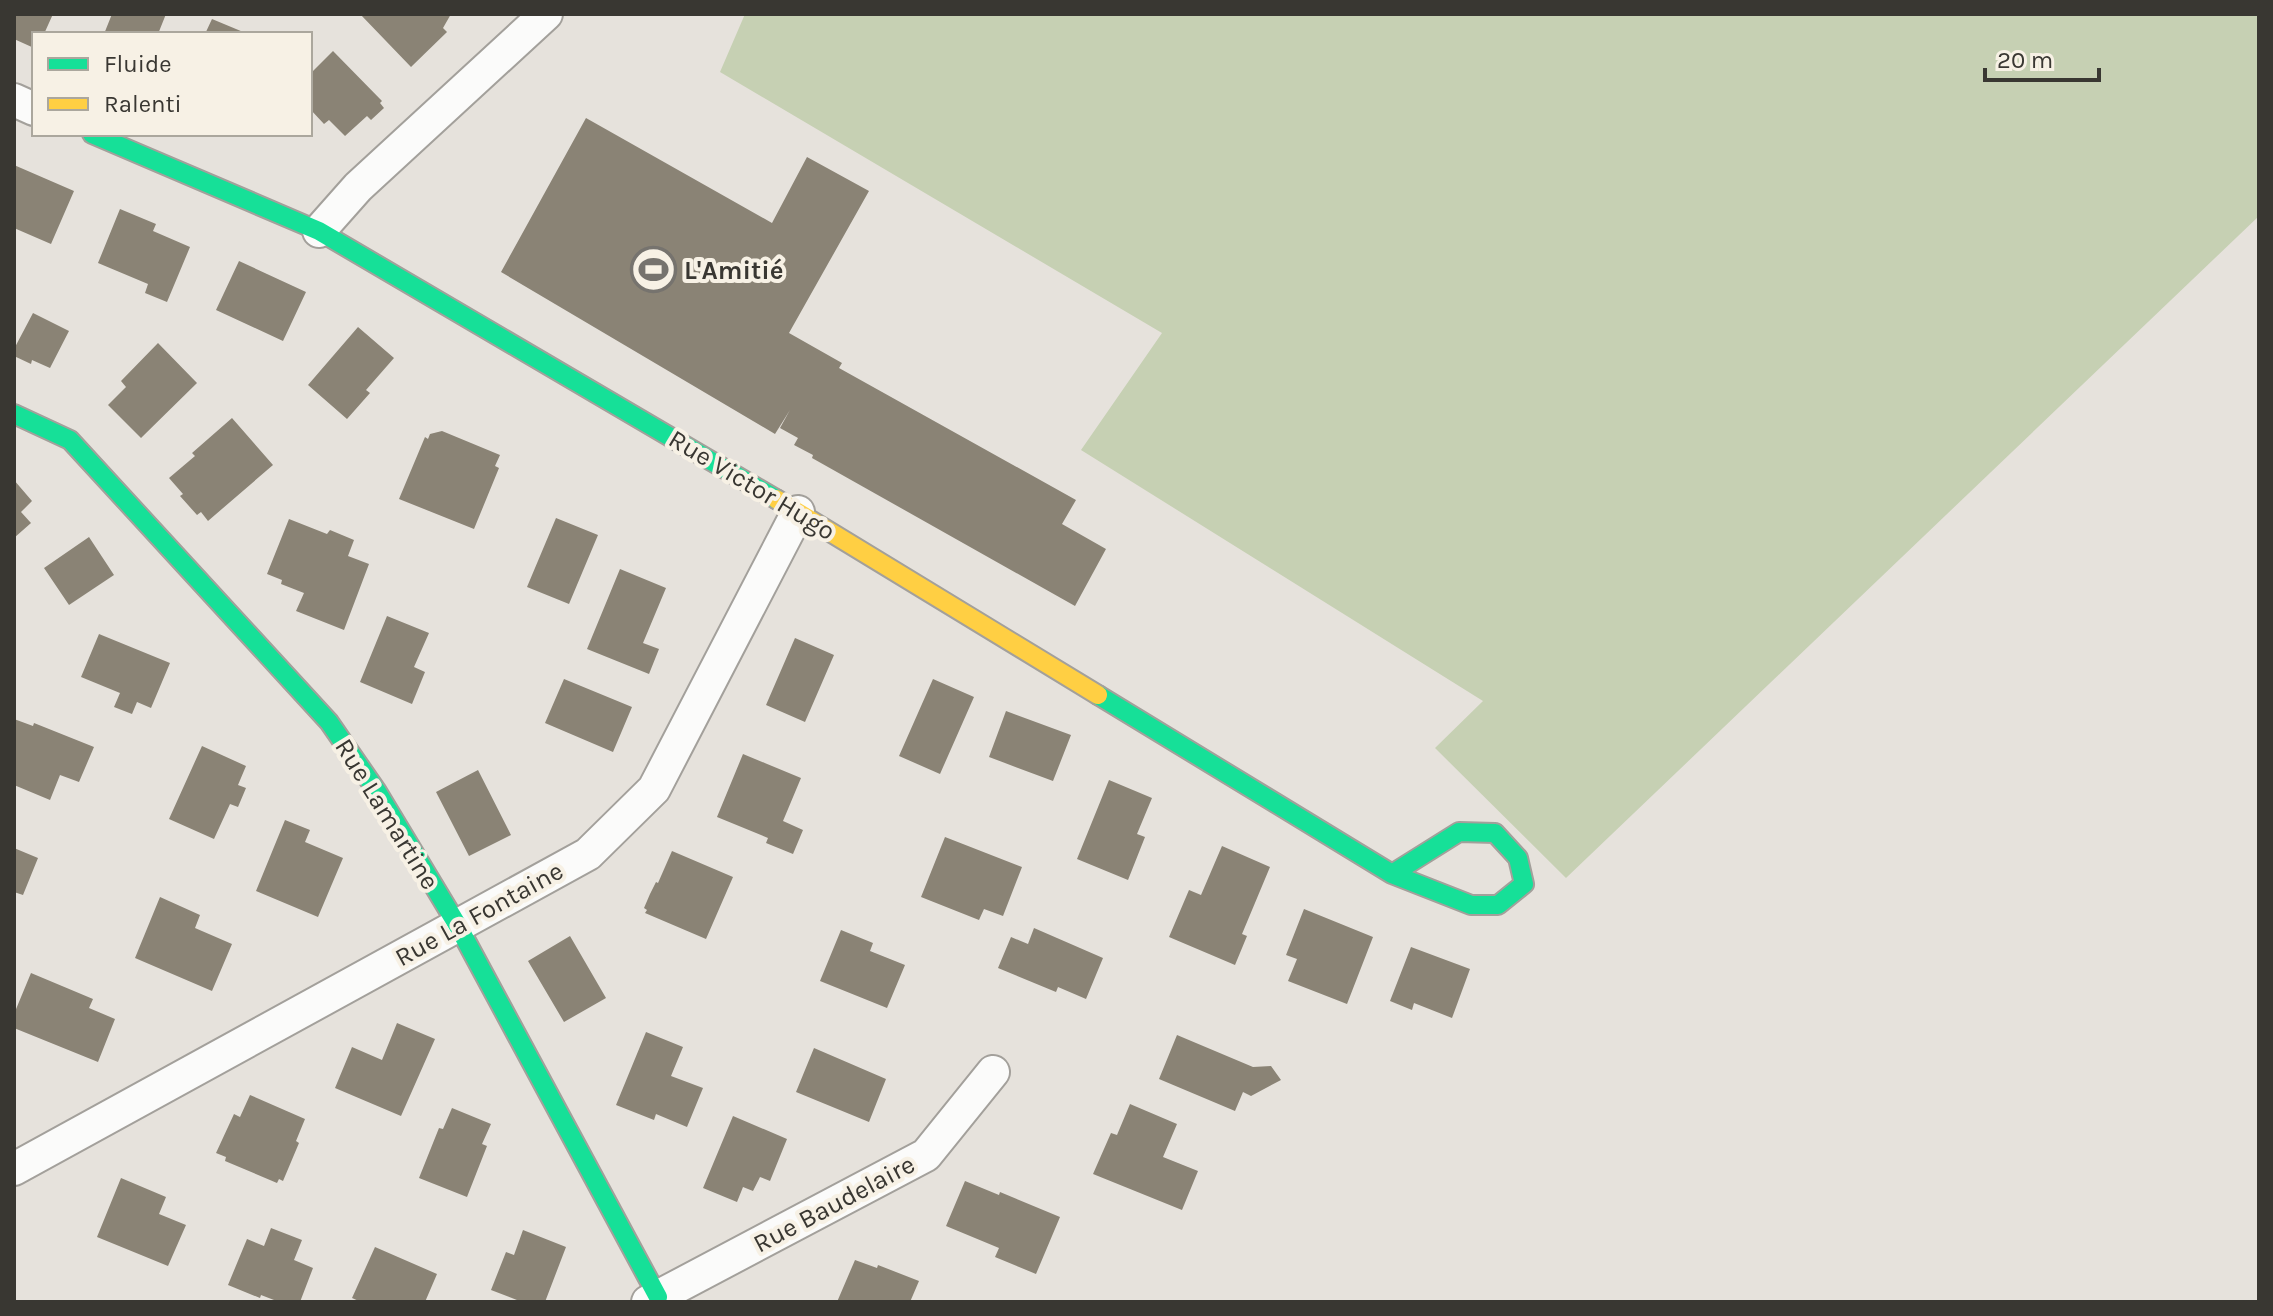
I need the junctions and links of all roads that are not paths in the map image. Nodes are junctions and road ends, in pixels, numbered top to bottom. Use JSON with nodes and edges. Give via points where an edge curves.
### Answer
{"nodes":[{"id":1,"x":546,"y":14,"type":"edge"},
{"id":2,"x":97,"y":136,"type":"edge"},
{"id":3,"x":319,"y":231,"type":"junction"},
{"id":4,"x":14,"y":414,"type":"edge"},
{"id":5,"x":798,"y":512,"type":"junction"},
{"id":6,"x":1392,"y":874,"type":"junction"},
{"id":7,"x":458,"y":926,"type":"junction"},
{"id":8,"x":993,"y":1072,"type":"dead end"},
{"id":9,"x":14,"y":1169,"type":"edge"},
{"id":10,"x":653,"y":1299,"type":"edge"}],
"edges":[{"from":1,"to":3,"type":"street","via":[[358,187]]},
{"from":2,"to":3,"type":"street","name":"Rue Victor Hugo"},
{"from":3,"to":5,"type":"street","name":"Rue Victor Hugo"},
{"from":4,"to":7,"type":"street","name":"Rue Lamartine","via":[[70,440],[329,722]]},
{"from":5,"to":6,"type":"street","name":"Rue Victor Hugo"},
{"from":5,"to":7,"type":"street","name":"Rue La Fontaine","via":[[654,789],[588,854]]},
{"from":6,"to":6,"type":"street","name":"Rue Victor Hugo","via":[[1459,832],[1495,833],[1518,858],[1524,884],[1498,905],[1471,905]]},
{"from":7,"to":9,"type":"street","name":"Rue La Fontaine"},
{"from":7,"to":10,"type":"street","name":"Rue Lamartine"},
{"from":8,"to":10,"type":"street","name":"Rue Baudelaire","via":[[926,1155]]}]}
